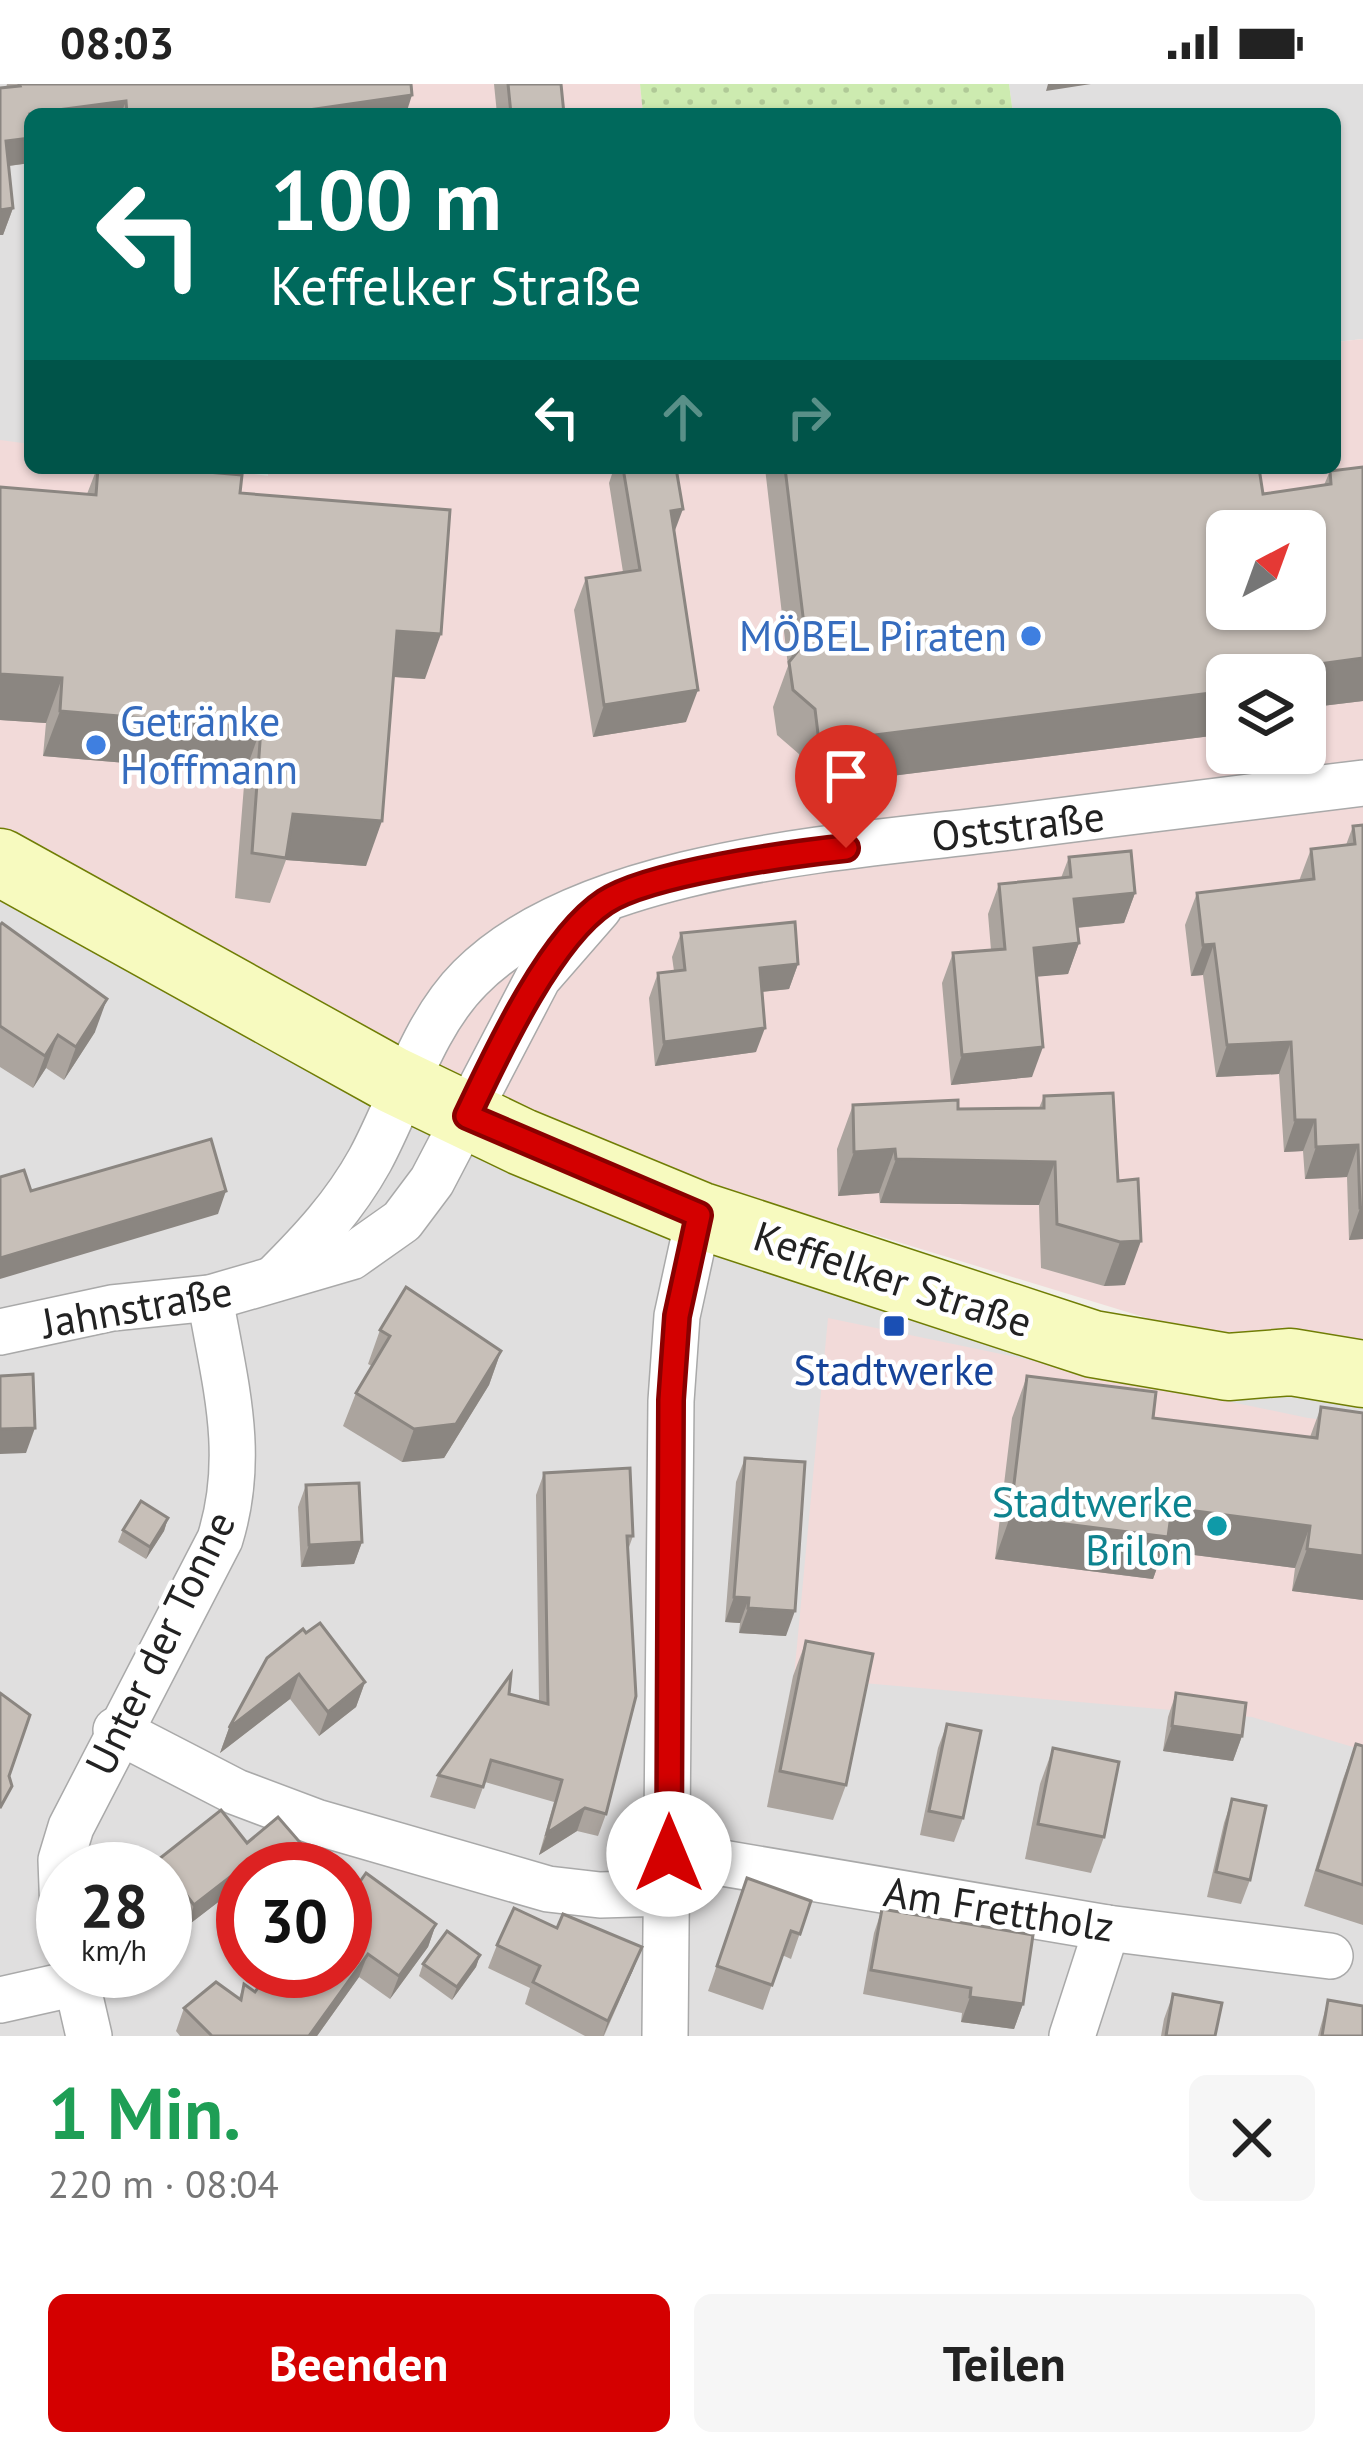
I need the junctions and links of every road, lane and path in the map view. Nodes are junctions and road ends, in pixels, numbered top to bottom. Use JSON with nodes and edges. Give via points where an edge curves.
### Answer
{"nodes":[{"id":1,"x":1363,"y":783,"type":"edge"},
{"id":2,"x":0,"y":862,"type":"edge"},
{"id":3,"x":605,"y":901,"type":"junction"},
{"id":4,"x":407,"y":1086,"type":"junction"},
{"id":5,"x":467,"y":1116,"type":"junction"},
{"id":6,"x":699,"y":1215,"type":"junction"},
{"id":7,"x":274,"y":1280,"type":"junction"},
{"id":8,"x":210,"y":1298,"type":"junction"},
{"id":9,"x":0,"y":1332,"type":"edge"},
{"id":10,"x":1363,"y":1374,"type":"edge"},
{"id":11,"x":116,"y":1730,"type":"junction"},
{"id":12,"x":67,"y":1842,"type":"edge"},
{"id":13,"x":668,"y":1873,"type":"junction"},
{"id":14,"x":1107,"y":1928,"type":"junction"},
{"id":15,"x":1330,"y":1956,"type":"dead end"},
{"id":16,"x":36,"y":1989,"type":"edge"},
{"id":17,"x":80,"y":1998,"type":"edge"},
{"id":18,"x":0,"y":2000,"type":"edge"},
{"id":19,"x":89,"y":2036,"type":"edge"},
{"id":20,"x":665,"y":2036,"type":"edge"},
{"id":21,"x":1072,"y":2036,"type":"edge"}],
"edges":[{"from":1,"to":3,"type":"street","name":"Oststraße","via":[[799,854],[689,874]]},
{"from":2,"to":4,"type":"street","name":"Keffelker Straße"},
{"from":3,"to":4,"type":"street","name":"Oststraße","via":[[511,944],[469,978]]},
{"from":3,"to":5,"type":"street","via":[[538,978]]},
{"from":4,"to":5,"type":"street","name":"Keffelker Straße"},
{"from":4,"to":7,"type":"street","name":"Jahnstraße","via":[[331,1222]]},
{"from":5,"to":6,"type":"street","name":"Keffelker Straße"},
{"from":5,"to":7,"type":"street","name":"Jahnstraße","via":[[402,1221],[351,1257]]},
{"from":6,"to":10,"type":"street","name":"Keffelker Straße","via":[[1093,1343],[1228,1367],[1292,1362]]},
{"from":6,"to":13,"type":"street","via":[[677,1316],[671,1400]]},
{"from":7,"to":8,"type":"street","name":"Jahnstraße"},
{"from":8,"to":9,"type":"street","name":"Jahnstraße"},
{"from":8,"to":11,"type":"street","name":"Unter der Tonne","via":[[235,1491],[220,1539]]},
{"from":11,"to":12,"type":"street","name":"Unter der Tonne"},
{"from":11,"to":13,"type":"street","name":"Am Frettholz","via":[[274,1809],[548,1889],[587,1895]]},
{"from":13,"to":14,"type":"street","name":"Am Frettholz"},
{"from":13,"to":20,"type":"street"},
{"from":14,"to":15,"type":"street","name":"Am Frettholz"},
{"from":14,"to":21,"type":"street"},
{"from":16,"to":18,"type":"street"},
{"from":17,"to":19,"type":"street"}]}
